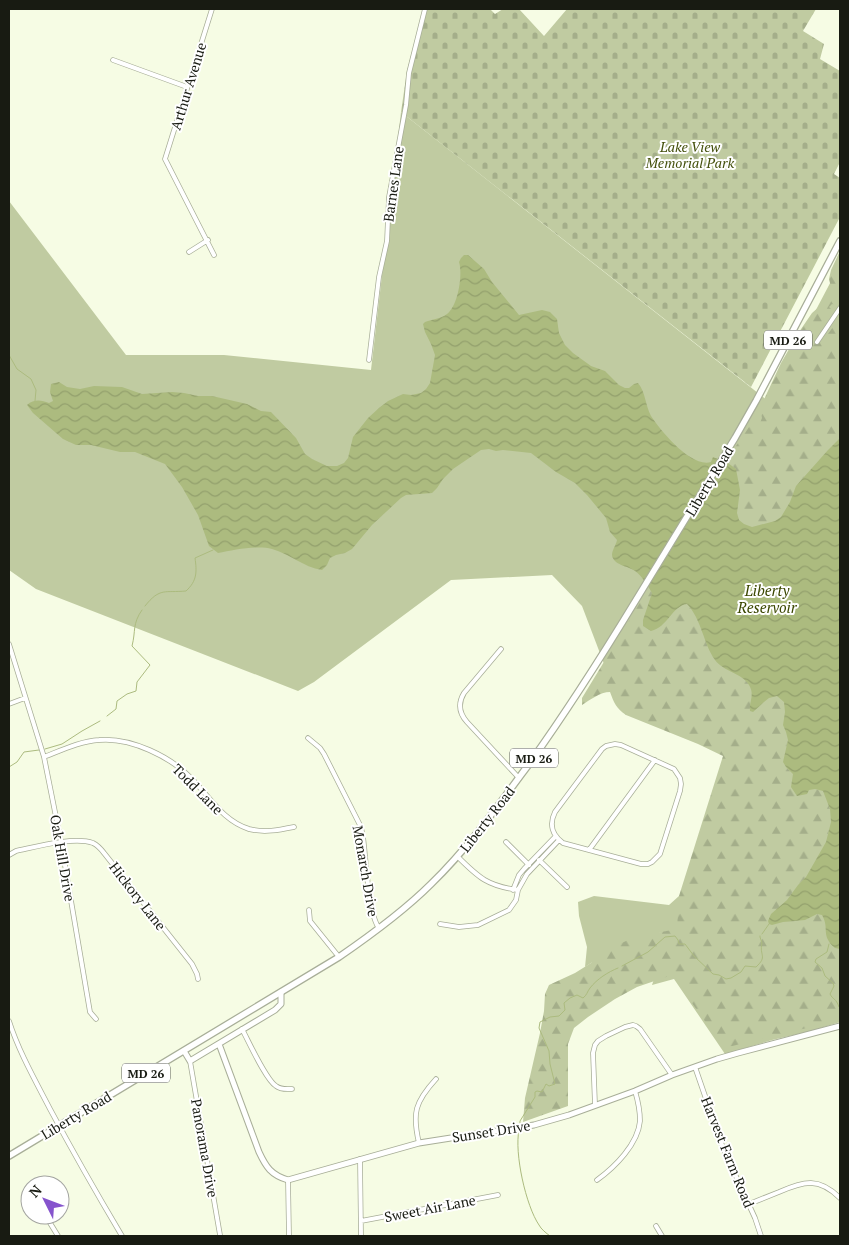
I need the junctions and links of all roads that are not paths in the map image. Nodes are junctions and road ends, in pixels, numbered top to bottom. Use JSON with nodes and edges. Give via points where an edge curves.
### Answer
{"nodes":[{"id":1,"x":212,"y":9,"type":"edge"},
{"id":2,"x":425,"y":9,"type":"edge"},
{"id":3,"x":113,"y":60,"type":"dead end"},
{"id":4,"x":187,"y":87,"type":"junction"},
{"id":5,"x":208,"y":240,"type":"junction"},
{"id":6,"x":840,"y":241,"type":"edge"},
{"id":7,"x":189,"y":252,"type":"dead end"},
{"id":8,"x":214,"y":255,"type":"dead end"},
{"id":9,"x":840,"y":308,"type":"edge"},
{"id":10,"x":817,"y":342,"type":"dead end"},
{"id":11,"x":369,"y":360,"type":"dead end"},
{"id":12,"x":9,"y":644,"type":"edge"},
{"id":13,"x":501,"y":649,"type":"dead end"},
{"id":14,"x":25,"y":698,"type":"junction"},
{"id":15,"x":9,"y":704,"type":"edge"},
{"id":16,"x":308,"y":738,"type":"dead end"},
{"id":17,"x":44,"y":757,"type":"junction"},
{"id":18,"x":655,"y":760,"type":"junction"},
{"id":19,"x":519,"y":778,"type":"junction"},
{"id":20,"x":294,"y":827,"type":"dead end"},
{"id":21,"x":555,"y":836,"type":"junction"},
{"id":22,"x":559,"y":840,"type":"junction"},
{"id":23,"x":61,"y":842,"type":"junction"},
{"id":24,"x":506,"y":842,"type":"dead end"},
{"id":25,"x":589,"y":850,"type":"junction"},
{"id":26,"x":9,"y":855,"type":"edge"},
{"id":27,"x":458,"y":857,"type":"junction"},
{"id":28,"x":538,"y":859,"type":"junction"},
{"id":29,"x":528,"y":864,"type":"junction"},
{"id":30,"x":530,"y":870,"type":"junction"},
{"id":31,"x":567,"y":887,"type":"dead end"},
{"id":32,"x":516,"y":890,"type":"junction"},
{"id":33,"x":310,"y":910,"type":"dead end"},
{"id":34,"x":440,"y":924,"type":"dead end"},
{"id":35,"x":379,"y":928,"type":"junction"},
{"id":36,"x":339,"y":957,"type":"junction"},
{"id":37,"x":198,"y":979,"type":"dead end"},
{"id":38,"x":281,"y":992,"type":"junction"},
{"id":39,"x":96,"y":1019,"type":"dead end"},
{"id":40,"x":9,"y":1022,"type":"edge"},
{"id":41,"x":840,"y":1026,"type":"edge"},
{"id":42,"x":242,"y":1029,"type":"junction"},
{"id":43,"x":219,"y":1044,"type":"junction"},
{"id":44,"x":184,"y":1051,"type":"junction"},
{"id":45,"x":190,"y":1061,"type":"junction"},
{"id":46,"x":695,"y":1067,"type":"junction"},
{"id":47,"x":672,"y":1075,"type":"junction"},
{"id":48,"x":436,"y":1079,"type":"dead end"},
{"id":49,"x":292,"y":1089,"type":"dead end"},
{"id":50,"x":635,"y":1091,"type":"junction"},
{"id":51,"x":595,"y":1105,"type":"junction"},
{"id":52,"x":59,"y":1126,"type":"junction"},
{"id":53,"x":419,"y":1143,"type":"junction"},
{"id":54,"x":9,"y":1156,"type":"edge"},
{"id":55,"x":360,"y":1159,"type":"junction"},
{"id":56,"x":288,"y":1180,"type":"junction"},
{"id":57,"x":597,"y":1180,"type":"dead end"},
{"id":58,"x":498,"y":1195,"type":"dead end"},
{"id":59,"x":840,"y":1198,"type":"edge"},
{"id":60,"x":749,"y":1204,"type":"junction"},
{"id":61,"x":361,"y":1221,"type":"junction"},
{"id":62,"x":51,"y":1225,"type":"edge"},
{"id":63,"x":656,"y":1226,"type":"dead end"},
{"id":64,"x":220,"y":1235,"type":"dead end"},
{"id":65,"x":58,"y":1236,"type":"edge"},
{"id":66,"x":122,"y":1236,"type":"edge"},
{"id":67,"x":289,"y":1236,"type":"edge"},
{"id":68,"x":361,"y":1236,"type":"edge"},
{"id":69,"x":662,"y":1236,"type":"edge"},
{"id":70,"x":761,"y":1236,"type":"edge"}],
"edges":[{"from":1,"to":4,"type":"street","name":"Arthur Avenue"},
{"from":2,"to":11,"type":"street","name":"Barnes Lane","via":[[409,73]]},
{"from":3,"to":4,"type":"street"},
{"from":4,"to":5,"type":"street","name":"Arthur Avenue","via":[[165,159]]},
{"from":5,"to":7,"type":"street"},
{"from":5,"to":8,"type":"street"},
{"from":6,"to":19,"type":"main road","name":"Liberty Road","number":"MD 26","via":[[735,438],[575,698]]},
{"from":9,"to":10,"type":"street"},
{"from":12,"to":14,"type":"street","name":"Oak Hill Drive"},
{"from":13,"to":19,"type":"street","via":[[464,693],[461,713]]},
{"from":14,"to":15,"type":"street"},
{"from":14,"to":17,"type":"street","name":"Oak Hill Drive"},
{"from":16,"to":35,"type":"street","name":"Monarch Drive","via":[[324,754],[361,827],[371,906]]},
{"from":17,"to":20,"type":"street","name":"Todd Lane","via":[[98,740],[127,742],[177,765],[236,824],[264,831]]},
{"from":17,"to":23,"type":"street","name":"Oak Hill Drive"},
{"from":18,"to":21,"type":"street","via":[[621,745],[602,749],[555,812],[552,830]]},
{"from":18,"to":25,"type":"street"},
{"from":18,"to":25,"type":"street","via":[[674,769],[682,784],[660,854],[652,862],[641,864]]},
{"from":19,"to":27,"type":"main road","name":"Liberty Road","number":"MD 26"},
{"from":21,"to":22,"type":"street"},
{"from":21,"to":28,"type":"street"},
{"from":22,"to":25,"type":"street"},
{"from":22,"to":28,"type":"street"},
{"from":23,"to":26,"type":"street","name":"Hickory Lane"},
{"from":23,"to":37,"type":"street","name":"Hickory Lane","via":[[81,841],[97,845],[186,956]]},
{"from":23,"to":39,"type":"street","name":"Oak Hill Drive","via":[[90,1012]]},
{"from":24,"to":29,"type":"street"},
{"from":27,"to":32,"type":"street","via":[[481,879]]},
{"from":27,"to":35,"type":"main road","name":"Liberty Road","number":"MD 26"},
{"from":28,"to":29,"type":"street"},
{"from":28,"to":30,"type":"street"},
{"from":28,"to":31,"type":"street"},
{"from":29,"to":30,"type":"street"},
{"from":29,"to":32,"type":"street","via":[[519,875]]},
{"from":30,"to":32,"type":"street"},
{"from":32,"to":34,"type":"street","via":[[516,900],[509,910],[486,922],[467,927]]},
{"from":33,"to":36,"type":"street","via":[[310,921]]},
{"from":35,"to":36,"type":"main road","name":"Liberty Road","number":"MD 26"},
{"from":36,"to":38,"type":"main road","name":"Liberty Road","number":"MD 26"},
{"from":38,"to":42,"type":"street","via":[[282,1002],[278,1008]]},
{"from":38,"to":44,"type":"main road","name":"Liberty Road","number":"MD 26"},
{"from":40,"to":52,"type":"street","via":[[21,1054]]},
{"from":41,"to":46,"type":"street","name":"Sunset Drive"},
{"from":42,"to":43,"type":"street"},
{"from":42,"to":49,"type":"street","via":[[272,1083]]},
{"from":43,"to":45,"type":"street"},
{"from":43,"to":56,"type":"street","via":[[264,1162],[275,1175]]},
{"from":44,"to":45,"type":"street"},
{"from":44,"to":52,"type":"main road","name":"Liberty Road","number":"MD 26"},
{"from":45,"to":64,"type":"street","name":"Panorama Drive"},
{"from":46,"to":47,"type":"street","name":"Sunset Drive"},
{"from":46,"to":60,"type":"street","name":"Harvest Farm Road","via":[[723,1148]]},
{"from":47,"to":50,"type":"street","name":"Sunset Drive"},
{"from":47,"to":51,"type":"street","via":[[640,1029],[633,1025],[625,1027],[595,1045]]},
{"from":48,"to":53,"type":"street","via":[[417,1108],[415,1127]]},
{"from":50,"to":51,"type":"street","name":"Sunset Drive"},
{"from":50,"to":57,"type":"street","via":[[640,1114],[637,1133],[618,1162]]},
{"from":51,"to":53,"type":"street","name":"Sunset Drive","via":[[534,1125]]},
{"from":52,"to":54,"type":"main road","name":"Liberty Road","number":"MD 26"},
{"from":52,"to":66,"type":"street"},
{"from":53,"to":55,"type":"street","name":"Sunset Drive"},
{"from":55,"to":56,"type":"street","name":"Sunset Drive"},
{"from":55,"to":61,"type":"street"},
{"from":56,"to":67,"type":"street"},
{"from":58,"to":61,"type":"street","name":"Sweet Air Lane"},
{"from":59,"to":60,"type":"street","via":[[830,1189],[807,1183]]},
{"from":60,"to":70,"type":"street","name":"Harvest Farm Road"},
{"from":61,"to":68,"type":"street"},
{"from":62,"to":65,"type":"street"},
{"from":63,"to":69,"type":"street"}]}
